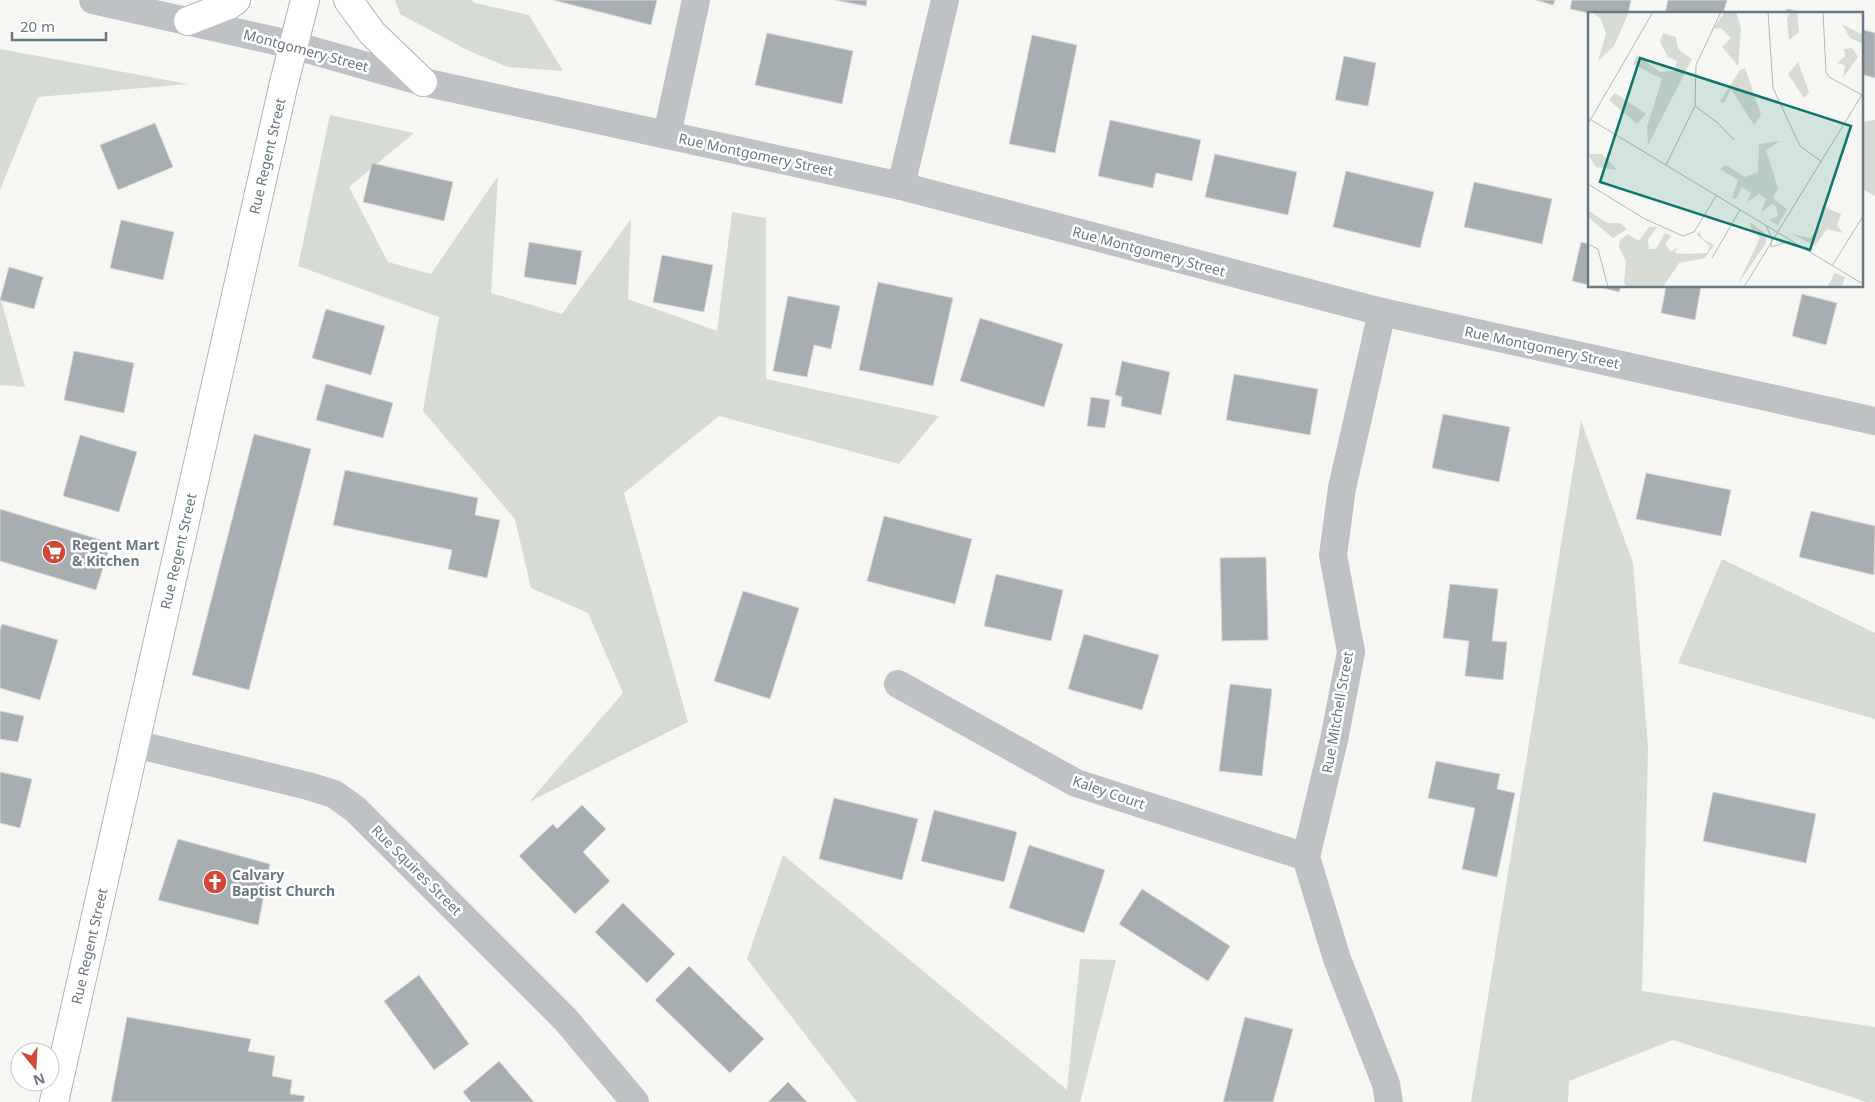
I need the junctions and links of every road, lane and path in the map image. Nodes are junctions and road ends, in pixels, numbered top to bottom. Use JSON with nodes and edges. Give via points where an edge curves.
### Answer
{"nodes":[{"id":1,"x":93,"y":0,"type":"edge"},
{"id":2,"x":236,"y":0,"type":"edge"},
{"id":3,"x":305,"y":0,"type":"edge"},
{"id":4,"x":348,"y":0,"type":"edge"},
{"id":5,"x":696,"y":0,"type":"edge"},
{"id":6,"x":945,"y":0,"type":"edge"},
{"id":7,"x":188,"y":21,"type":"junction"},
{"id":8,"x":292,"y":45,"type":"junction"},
{"id":9,"x":423,"y":82,"type":"junction"},
{"id":10,"x":667,"y":135,"type":"junction"},
{"id":11,"x":900,"y":186,"type":"junction"},
{"id":12,"x":1382,"y":312,"type":"junction"},
{"id":13,"x":1875,"y":420,"type":"edge"},
{"id":14,"x":898,"y":684,"type":"dead end"},
{"id":15,"x":135,"y":744,"type":"junction"},
{"id":16,"x":1306,"y":857,"type":"junction"},
{"id":17,"x":54,"y":1102,"type":"edge"},
{"id":18,"x":635,"y":1102,"type":"edge"},
{"id":19,"x":1389,"y":1102,"type":"edge"}],
"edges":[{"from":1,"to":7,"type":"street"},
{"from":2,"to":7,"type":"main road"},
{"from":3,"to":8,"type":"main road","name":"Rue Regent Street"},
{"from":4,"to":9,"type":"main road","via":[[372,33]]},
{"from":5,"to":10,"type":"street"},
{"from":6,"to":11,"type":"street"},
{"from":7,"to":8,"type":"street","name":"Montgomery Street"},
{"from":8,"to":9,"type":"street","name":"Montgomery Street"},
{"from":8,"to":15,"type":"main road","name":"Rue Regent Street"},
{"from":9,"to":10,"type":"street","name":"Rue Montgomery Street"},
{"from":10,"to":11,"type":"street","name":"Rue Montgomery Street"},
{"from":11,"to":12,"type":"street","name":"Rue Montgomery Street"},
{"from":12,"to":13,"type":"street","name":"Rue Montgomery Street"},
{"from":12,"to":16,"type":"street","name":"Rue Mitchell Street","via":[[1342,488],[1333,555],[1351,652]]},
{"from":14,"to":16,"type":"street","name":"Kaley Court","via":[[1076,783]]},
{"from":15,"to":17,"type":"main road","name":"Rue Regent Street"},
{"from":15,"to":18,"type":"street","name":"Rue Squires Street","via":[[308,786],[334,794],[355,809],[566,1020]]},
{"from":16,"to":19,"type":"street","via":[[1337,959],[1386,1084]]}]}
